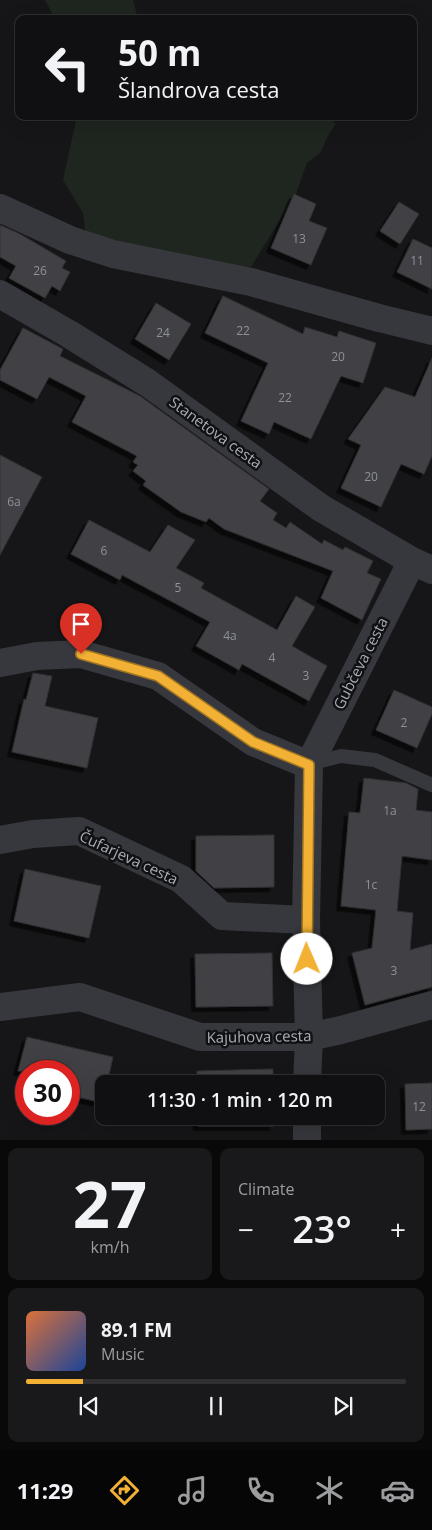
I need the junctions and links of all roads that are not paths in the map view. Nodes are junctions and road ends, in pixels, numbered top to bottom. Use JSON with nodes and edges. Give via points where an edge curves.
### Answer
{"nodes":[{"id":1,"x":0,"y":208,"type":"edge"},
{"id":2,"x":0,"y":294,"type":"edge"},
{"id":3,"x":432,"y":331,"type":"edge"},
{"id":4,"x":422,"y":566,"type":"edge"},
{"id":5,"x":0,"y":663,"type":"edge"},
{"id":6,"x":309,"y":765,"type":"junction"},
{"id":7,"x":432,"y":785,"type":"edge"},
{"id":8,"x":0,"y":840,"type":"edge"},
{"id":9,"x":306,"y":920,"type":"junction"},
{"id":10,"x":432,"y":1005,"type":"edge"},
{"id":11,"x":0,"y":1007,"type":"edge"},
{"id":12,"x":308,"y":1037,"type":"junction"},
{"id":13,"x":307,"y":1075,"type":"edge"},
{"id":14,"x":307,"y":1125,"type":"edge"},
{"id":15,"x":307,"y":1140,"type":"edge"}],
"edges":[{"from":1,"to":3,"type":"street","via":[[70,240],[113,254],[251,282]]},
{"from":2,"to":4,"type":"street","name":"Stanetova cesta","via":[[148,383],[321,508]]},
{"from":4,"to":6,"type":"street","name":"Gubčeva cesta"},
{"from":5,"to":6,"type":"street","via":[[37,656],[81,654],[158,676],[253,742]]},
{"from":6,"to":7,"type":"lane","via":[[341,756],[375,760]]},
{"from":6,"to":9,"type":"street"},
{"from":8,"to":9,"type":"street","name":"Čufarjeva cesta","via":[[79,831],[181,879],[222,916]]},
{"from":9,"to":12,"type":"street"},
{"from":10,"to":12,"type":"street","name":"Kajuhova cesta"},
{"from":11,"to":12,"type":"street","name":"Kajuhova cesta","via":[[80,997],[200,1038]]},
{"from":12,"to":13,"type":"street"},
{"from":14,"to":15,"type":"street"}]}
